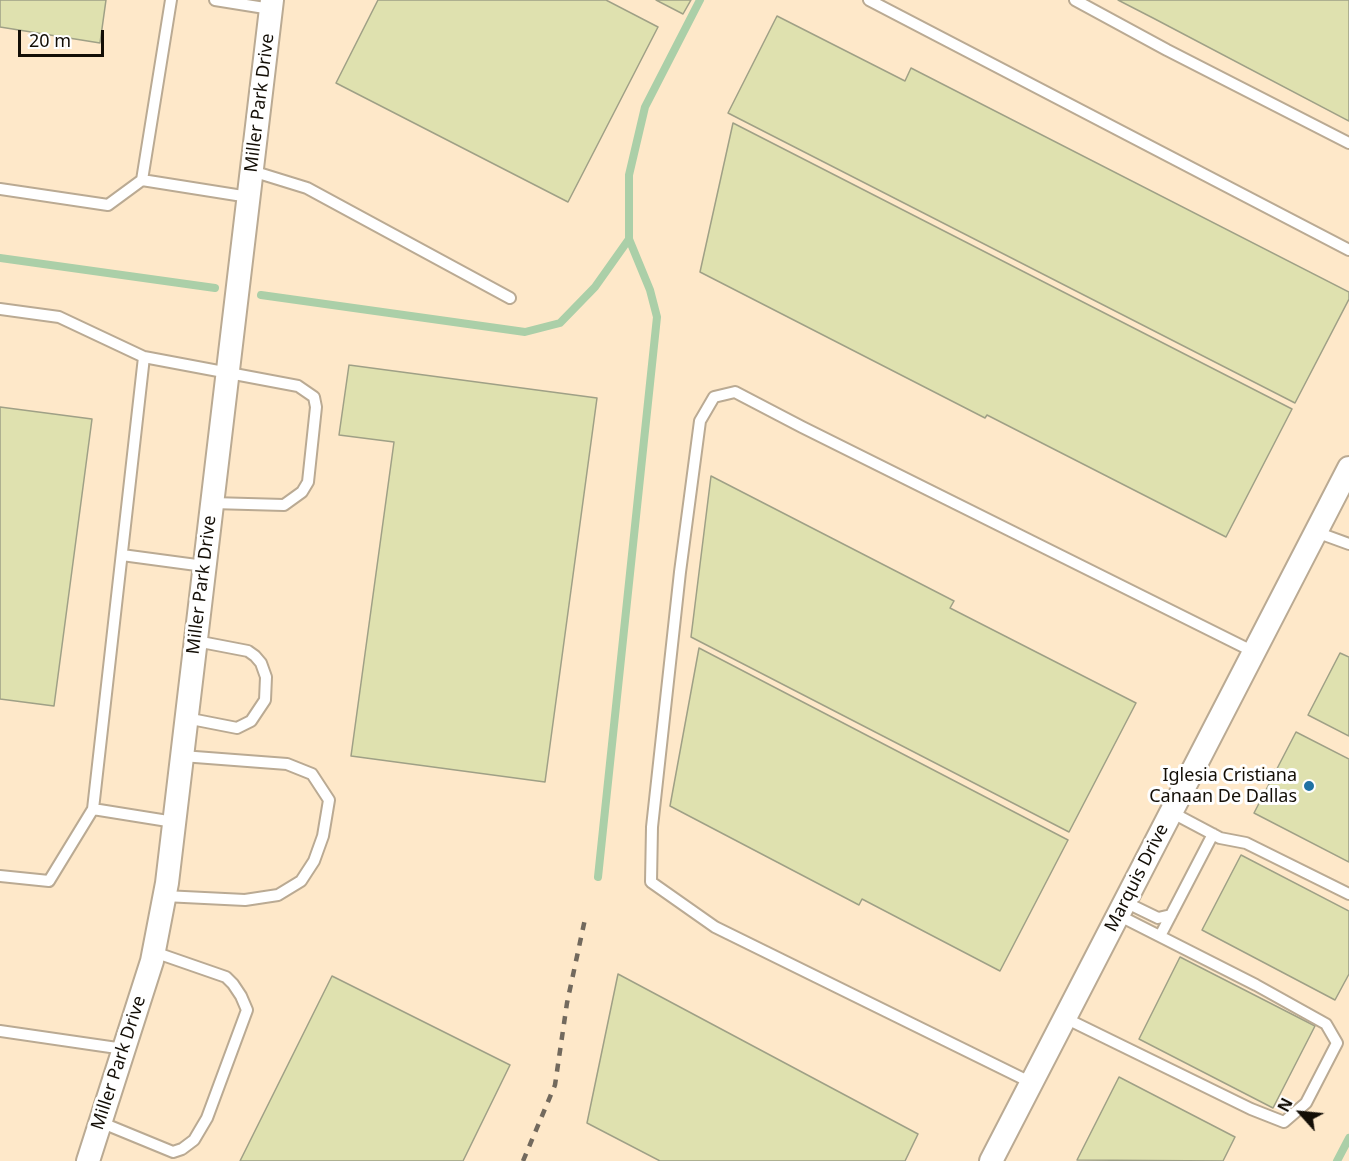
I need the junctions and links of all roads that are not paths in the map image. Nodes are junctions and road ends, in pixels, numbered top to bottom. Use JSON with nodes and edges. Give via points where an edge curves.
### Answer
{"nodes":[{"id":1,"x":171,"y":0,"type":"edge"},
{"id":2,"x":215,"y":0,"type":"edge"},
{"id":3,"x":869,"y":0,"type":"edge"},
{"id":4,"x":1076,"y":0,"type":"edge"},
{"id":5,"x":272,"y":4,"type":"edge"},
{"id":6,"x":1349,"y":143,"type":"edge"},
{"id":7,"x":252,"y":171,"type":"junction"},
{"id":8,"x":142,"y":180,"type":"junction"},
{"id":9,"x":0,"y":189,"type":"edge"},
{"id":10,"x":249,"y":197,"type":"junction"},
{"id":11,"x":1349,"y":250,"type":"edge"},
{"id":12,"x":510,"y":298,"type":"dead end"},
{"id":13,"x":0,"y":309,"type":"edge"},
{"id":14,"x":144,"y":357,"type":"junction"},
{"id":15,"x":228,"y":372,"type":"junction"},
{"id":16,"x":1349,"y":468,"type":"edge"},
{"id":17,"x":212,"y":503,"type":"junction"},
{"id":18,"x":1316,"y":532,"type":"junction"},
{"id":19,"x":1349,"y":544,"type":"edge"},
{"id":20,"x":122,"y":555,"type":"junction"},
{"id":21,"x":204,"y":566,"type":"junction"},
{"id":22,"x":196,"y":640,"type":"junction"},
{"id":23,"x":1254,"y":652,"type":"junction"},
{"id":24,"x":186,"y":718,"type":"junction"},
{"id":25,"x":182,"y":756,"type":"junction"},
{"id":26,"x":93,"y":809,"type":"junction"},
{"id":27,"x":1171,"y":812,"type":"junction"},
{"id":28,"x":174,"y":822,"type":"junction"},
{"id":29,"x":1213,"y":834,"type":"junction"},
{"id":30,"x":0,"y":876,"type":"edge"},
{"id":31,"x":1349,"y":894,"type":"edge"},
{"id":32,"x":164,"y":896,"type":"junction"},
{"id":33,"x":1122,"y":908,"type":"junction"},
{"id":34,"x":1171,"y":915,"type":"junction"},
{"id":35,"x":1160,"y":936,"type":"junction"},
{"id":36,"x":154,"y":952,"type":"junction"},
{"id":37,"x":1065,"y":1017,"type":"junction"},
{"id":38,"x":0,"y":1031,"type":"edge"},
{"id":39,"x":124,"y":1049,"type":"junction"},
{"id":40,"x":1032,"y":1083,"type":"junction"},
{"id":41,"x":100,"y":1122,"type":"junction"},
{"id":42,"x":88,"y":1161,"type":"edge"},
{"id":43,"x":991,"y":1161,"type":"edge"}],
"edges":[{"from":1,"to":8,"type":"lane"},
{"from":2,"to":5,"type":"lane"},
{"from":3,"to":11,"type":"lane"},
{"from":4,"to":6,"type":"lane"},
{"from":5,"to":7,"type":"street","name":"Miller Park Drive"},
{"from":7,"to":10,"type":"street","name":"Miller Park Drive"},
{"from":7,"to":12,"type":"lane","via":[[307,188]]},
{"from":8,"to":9,"type":"lane","via":[[108,205]]},
{"from":8,"to":10,"type":"lane"},
{"from":10,"to":15,"type":"street","name":"Miller Park Drive"},
{"from":13,"to":14,"type":"lane","via":[[59,317]]},
{"from":14,"to":15,"type":"lane"},
{"from":14,"to":20,"type":"lane"},
{"from":15,"to":17,"type":"street","name":"Miller Park Drive"},
{"from":15,"to":17,"type":"lane","via":[[298,386],[314,397],[308,482],[302,492],[284,505]]},
{"from":16,"to":18,"type":"street","name":"Marquis Drive"},
{"from":17,"to":21,"type":"street","name":"Miller Park Drive"},
{"from":18,"to":19,"type":"lane"},
{"from":18,"to":23,"type":"street","name":"Marquis Drive"},
{"from":20,"to":21,"type":"lane"},
{"from":20,"to":26,"type":"lane"},
{"from":21,"to":22,"type":"street","name":"Miller Park Drive"},
{"from":22,"to":24,"type":"street","name":"Miller Park Drive"},
{"from":22,"to":24,"type":"lane","via":[[255,656],[266,677],[265,700],[251,721],[237,728]]},
{"from":23,"to":27,"type":"street","name":"Marquis Drive"},
{"from":23,"to":40,"type":"lane","via":[[735,392],[714,397],[700,421],[654,804],[651,882],[715,927]]},
{"from":24,"to":25,"type":"street","name":"Miller Park Drive"},
{"from":25,"to":28,"type":"street","name":"Miller Park Drive"},
{"from":25,"to":32,"type":"lane","via":[[287,764],[312,774],[329,800],[314,861],[294,886],[278,895],[245,900]]},
{"from":26,"to":28,"type":"lane"},
{"from":26,"to":30,"type":"lane","via":[[49,881]]},
{"from":27,"to":29,"type":"lane"},
{"from":27,"to":33,"type":"street","name":"Marquis Drive"},
{"from":28,"to":32,"type":"street","name":"Miller Park Drive"},
{"from":29,"to":31,"type":"lane","via":[[1246,843]]},
{"from":29,"to":34,"type":"lane"},
{"from":32,"to":36,"type":"street","name":"Miller Park Drive"},
{"from":33,"to":34,"type":"lane","via":[[1158,918]]},
{"from":33,"to":35,"type":"lane"},
{"from":33,"to":37,"type":"street","name":"Marquis Drive"},
{"from":34,"to":35,"type":"lane"},
{"from":35,"to":37,"type":"lane","via":[[1326,1024],[1337,1043],[1306,1103],[1284,1122]]},
{"from":36,"to":39,"type":"street","name":"Miller Park Drive"},
{"from":36,"to":41,"type":"lane","via":[[226,978],[247,1010],[207,1118],[194,1140],[172,1152]]},
{"from":37,"to":40,"type":"street","name":"Marquis Drive"},
{"from":38,"to":39,"type":"lane"},
{"from":39,"to":41,"type":"street","name":"Miller Park Drive"},
{"from":40,"to":43,"type":"street","name":"Marquis Drive"},
{"from":41,"to":42,"type":"street","name":"Miller Park Drive"}]}
